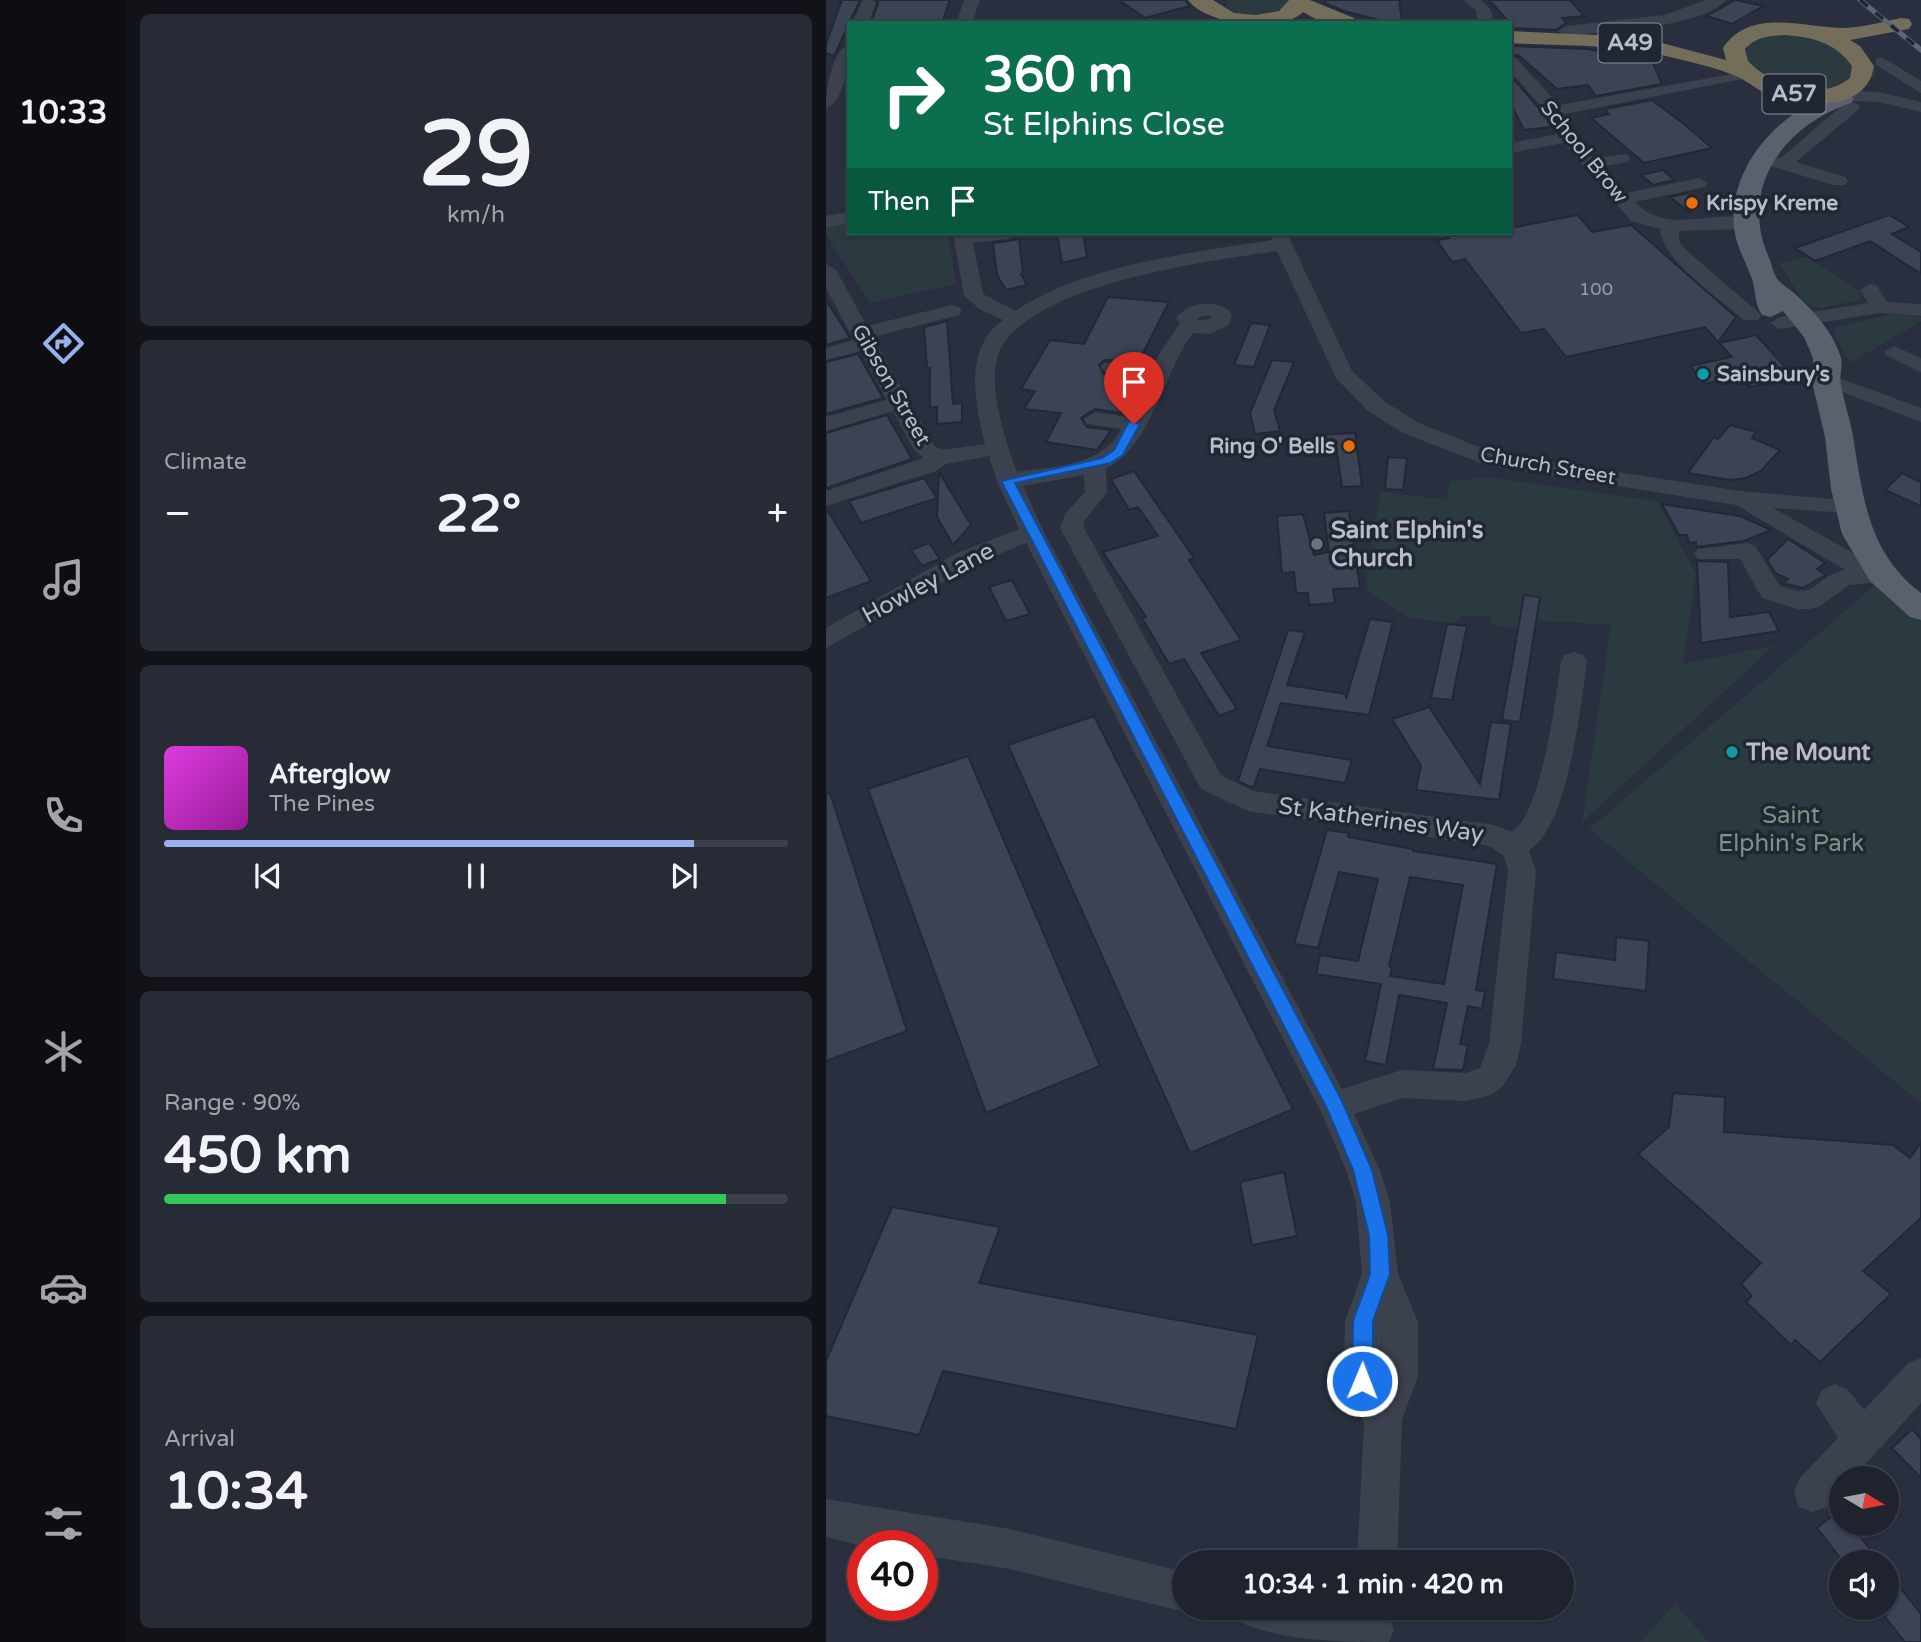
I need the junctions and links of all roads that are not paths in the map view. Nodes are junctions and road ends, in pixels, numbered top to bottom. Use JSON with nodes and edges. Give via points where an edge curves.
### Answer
{"nodes":[{"id":1,"x":972,"y":0,"type":"edge"},
{"id":2,"x":1198,"y":0,"type":"edge"},
{"id":3,"x":1472,"y":0,"type":"edge"},
{"id":4,"x":1718,"y":0,"type":"edge"},
{"id":5,"x":867,"y":3,"type":"dead end"},
{"id":6,"x":1298,"y":8,"type":"edge"},
{"id":7,"x":1921,"y":11,"type":"edge"},
{"id":8,"x":1219,"y":12,"type":"edge"},
{"id":9,"x":861,"y":21,"type":"edge"},
{"id":10,"x":965,"y":21,"type":"edge"},
{"id":11,"x":1258,"y":21,"type":"edge"},
{"id":12,"x":1340,"y":21,"type":"edge"},
{"id":13,"x":1486,"y":21,"type":"edge"},
{"id":14,"x":1641,"y":22,"type":"junction"},
{"id":15,"x":1901,"y":24,"type":"junction"},
{"id":16,"x":1512,"y":30,"type":"edge"},
{"id":17,"x":1566,"y":31,"type":"junction"},
{"id":18,"x":1752,"y":33,"type":"junction"},
{"id":19,"x":1823,"y":33,"type":"junction"},
{"id":20,"x":1512,"y":37,"type":"edge"},
{"id":21,"x":1665,"y":40,"type":"junction"},
{"id":22,"x":847,"y":56,"type":"edge"},
{"id":23,"x":1881,"y":61,"type":"junction"},
{"id":24,"x":1512,"y":63,"type":"edge"},
{"id":25,"x":1753,"y":76,"type":"junction"},
{"id":26,"x":1921,"y":88,"type":"edge"},
{"id":27,"x":1538,"y":95,"type":"junction"},
{"id":28,"x":1520,"y":98,"type":"dead end"},
{"id":29,"x":1849,"y":100,"type":"junction"},
{"id":30,"x":1921,"y":107,"type":"edge"},
{"id":31,"x":830,"y":108,"type":"edge"},
{"id":32,"x":1555,"y":111,"type":"junction"},
{"id":33,"x":1782,"y":131,"type":"junction"},
{"id":34,"x":1568,"y":137,"type":"junction"},
{"id":35,"x":1512,"y":148,"type":"edge"},
{"id":36,"x":1621,"y":158,"type":"dead end"},
{"id":37,"x":1774,"y":161,"type":"junction"},
{"id":38,"x":1588,"y":164,"type":"junction"},
{"id":39,"x":1839,"y":181,"type":"dead end"},
{"id":40,"x":1699,"y":183,"type":"dead end"},
{"id":41,"x":1621,"y":200,"type":"junction"},
{"id":42,"x":847,"y":217,"type":"edge"},
{"id":43,"x":826,"y":222,"type":"edge"},
{"id":44,"x":1745,"y":223,"type":"junction"},
{"id":45,"x":1669,"y":226,"type":"junction"},
{"id":46,"x":962,"y":236,"type":"edge"},
{"id":47,"x":1280,"y":239,"type":"edge"},
{"id":48,"x":826,"y":270,"type":"edge"},
{"id":49,"x":1921,"y":310,"type":"edge"},
{"id":50,"x":952,"y":311,"type":"dead end"},
{"id":51,"x":1751,"y":316,"type":"dead end"},
{"id":52,"x":1016,"y":318,"type":"junction"},
{"id":53,"x":1792,"y":321,"type":"junction"},
{"id":54,"x":1189,"y":325,"type":"dead end"},
{"id":55,"x":863,"y":338,"type":"junction"},
{"id":56,"x":826,"y":354,"type":"edge"},
{"id":57,"x":1895,"y":361,"type":"dead end"},
{"id":58,"x":1921,"y":366,"type":"edge"},
{"id":59,"x":1111,"y":367,"type":"dead end"},
{"id":60,"x":1158,"y":372,"type":"junction"},
{"id":61,"x":1826,"y":379,"type":"junction"},
{"id":62,"x":899,"y":403,"type":"junction"},
{"id":63,"x":1921,"y":416,"type":"edge"},
{"id":64,"x":1095,"y":419,"type":"dead end"},
{"id":65,"x":826,"y":424,"type":"edge"},
{"id":66,"x":1134,"y":424,"type":"junction"},
{"id":67,"x":996,"y":448,"type":"junction"},
{"id":68,"x":940,"y":457,"type":"junction"},
{"id":69,"x":1095,"y":464,"type":"junction"},
{"id":70,"x":1008,"y":481,"type":"junction"},
{"id":71,"x":1741,"y":498,"type":"junction"},
{"id":72,"x":826,"y":499,"type":"edge"},
{"id":73,"x":1847,"y":506,"type":"junction"},
{"id":74,"x":1032,"y":532,"type":"junction"},
{"id":75,"x":1833,"y":553,"type":"junction"},
{"id":76,"x":1706,"y":554,"type":"dead end"},
{"id":77,"x":1879,"y":576,"type":"junction"},
{"id":78,"x":1835,"y":583,"type":"junction"},
{"id":79,"x":1921,"y":609,"type":"edge"},
{"id":80,"x":826,"y":639,"type":"edge"},
{"id":81,"x":1574,"y":662,"type":"dead end"},
{"id":82,"x":1513,"y":845,"type":"junction"},
{"id":83,"x":1335,"y":1107,"type":"junction"},
{"id":84,"x":1921,"y":1376,"type":"edge"},
{"id":85,"x":1835,"y":1404,"type":"dead end"},
{"id":86,"x":1863,"y":1439,"type":"junction"},
{"id":87,"x":1813,"y":1493,"type":"dead end"},
{"id":88,"x":826,"y":1518,"type":"edge"},
{"id":89,"x":1378,"y":1550,"type":"edge"},
{"id":90,"x":1172,"y":1589,"type":"edge"},
{"id":91,"x":1329,"y":1620,"type":"edge"},
{"id":92,"x":1374,"y":1627,"type":"edge"}],
"edges":[{"from":1,"to":10,"type":"street"},
{"from":2,"to":8,"type":"highway"},
{"from":3,"to":13,"type":"street","via":[[1483,10]]},
{"from":4,"to":14,"type":"street"},
{"from":5,"to":9,"type":"street"},
{"from":6,"to":11,"type":"highway"},
{"from":6,"to":12,"type":"highway"},
{"from":7,"to":15,"type":"highway"},
{"from":8,"to":11,"type":"highway"},
{"from":14,"to":17,"type":"street"},
{"from":14,"to":21,"type":"street"},
{"from":15,"to":19,"type":"highway","via":[[1864,32]]},
{"from":15,"to":23,"type":"highway","via":[[1884,40]]},
{"from":16,"to":17,"type":"highway","number":"A49"},
{"from":17,"to":21,"type":"highway","number":"A49"},
{"from":18,"to":19,"type":"highway","number":"A57"},
{"from":18,"to":19,"type":"highway","number":"A57","via":[[1788,7]]},
{"from":18,"to":21,"type":"highway","number":"A49","via":[[1700,41]]},
{"from":18,"to":25,"type":"highway","number":"A57","via":[[1734,48],[1734,56]]},
{"from":19,"to":23,"type":"highway","number":"A57","via":[[1863,48]]},
{"from":20,"to":25,"type":"highway","number":"A49","via":[[1639,44]]},
{"from":22,"to":31,"type":"street"},
{"from":23,"to":26,"type":"street"},
{"from":23,"to":29,"type":"highway","number":"A57","via":[[1885,79]]},
{"from":24,"to":27,"type":"street","name":"School Brow"},
{"from":25,"to":29,"type":"highway","number":"A57","via":[[1796,94]]},
{"from":25,"to":32,"type":"street"},
{"from":25,"to":33,"type":"main road","number":"A57","via":[[1783,107]]},
{"from":27,"to":28,"type":"street"},
{"from":27,"to":32,"type":"street","name":"School Brow"},
{"from":29,"to":30,"type":"street","via":[[1879,97]]},
{"from":29,"to":33,"type":"main road","number":"A57","via":[[1816,107]]},
{"from":29,"to":37,"type":"street"},
{"from":32,"to":34,"type":"street","name":"School Brow"},
{"from":33,"to":37,"type":"main road","number":"A57"},
{"from":34,"to":35,"type":"street"},
{"from":34,"to":38,"type":"street","name":"School Brow"},
{"from":36,"to":38,"type":"street"},
{"from":37,"to":39,"type":"street"},
{"from":37,"to":44,"type":"main road","number":"A57","via":[[1752,186]]},
{"from":38,"to":41,"type":"street","name":"School Brow"},
{"from":40,"to":41,"type":"street"},
{"from":41,"to":45,"type":"street","name":"School Brow","via":[[1638,217]]},
{"from":42,"to":43,"type":"street"},
{"from":44,"to":45,"type":"street","name":"School Brow"},
{"from":44,"to":53,"type":"main road","number":"A57","via":[[1767,284],[1768,304]]},
{"from":45,"to":51,"type":"street","via":[[1670,241],[1678,253]]},
{"from":46,"to":52,"type":"street","via":[[974,296]]},
{"from":47,"to":52,"type":"street","via":[[1124,266]]},
{"from":47,"to":71,"type":"street","name":"Church Street","via":[[1343,374],[1376,407],[1411,428],[1486,458]]},
{"from":48,"to":55,"type":"street","name":"Gibson Street"},
{"from":49,"to":53,"type":"street","via":[[1875,298]]},
{"from":50,"to":55,"type":"street"},
{"from":52,"to":67,"type":"street","via":[[995,339],[986,363]]},
{"from":53,"to":61,"type":"main road","number":"A57","via":[[1810,366]]},
{"from":54,"to":60,"type":"street"},
{"from":55,"to":56,"type":"street"},
{"from":55,"to":62,"type":"street","name":"Gibson Street"},
{"from":57,"to":58,"type":"street"},
{"from":59,"to":60,"type":"street"},
{"from":60,"to":66,"type":"street"},
{"from":61,"to":63,"type":"street"},
{"from":61,"to":73,"type":"main road","via":[[1839,436]]},
{"from":62,"to":65,"type":"street"},
{"from":62,"to":68,"type":"street","name":"Gibson Street","via":[[925,450]]},
{"from":64,"to":66,"type":"street"},
{"from":66,"to":69,"type":"street","via":[[1119,453]]},
{"from":67,"to":68,"type":"street"},
{"from":67,"to":70,"type":"street"},
{"from":68,"to":72,"type":"street","via":[[928,466]]},
{"from":69,"to":70,"type":"street"},
{"from":69,"to":82,"type":"street","name":"St Katherines Way","via":[[1096,493],[1073,519],[1072,528],[1211,782],[1248,802],[1494,836]]},
{"from":70,"to":74,"type":"street"},
{"from":71,"to":73,"type":"street","name":"Church Street"},
{"from":71,"to":75,"type":"street"},
{"from":73,"to":77,"type":"main road","via":[[1858,540]]},
{"from":74,"to":80,"type":"street","name":"Howley Lane","via":[[965,559]]},
{"from":74,"to":83,"type":"street"},
{"from":75,"to":77,"type":"street"},
{"from":75,"to":78,"type":"street"},
{"from":76,"to":78,"type":"street","via":[[1747,551],[1772,592],[1796,607],[1817,599]]},
{"from":77,"to":78,"type":"street","via":[[1850,577]]},
{"from":77,"to":79,"type":"main road"},
{"from":81,"to":82,"type":"street","via":[[1563,739],[1538,819],[1528,836]]},
{"from":82,"to":83,"type":"street","name":"St Katherines Way","via":[[1522,871],[1505,1044],[1496,1072],[1485,1082],[1458,1090],[1398,1084]]},
{"from":83,"to":89,"type":"street","via":[[1373,1202],[1380,1274],[1363,1321],[1362,1381],[1383,1420]]},
{"from":84,"to":86,"type":"street"},
{"from":85,"to":86,"type":"street"},
{"from":86,"to":87,"type":"street"},
{"from":88,"to":90,"type":"street","via":[[1010,1549]]},
{"from":91,"to":92,"type":"street"}]}
